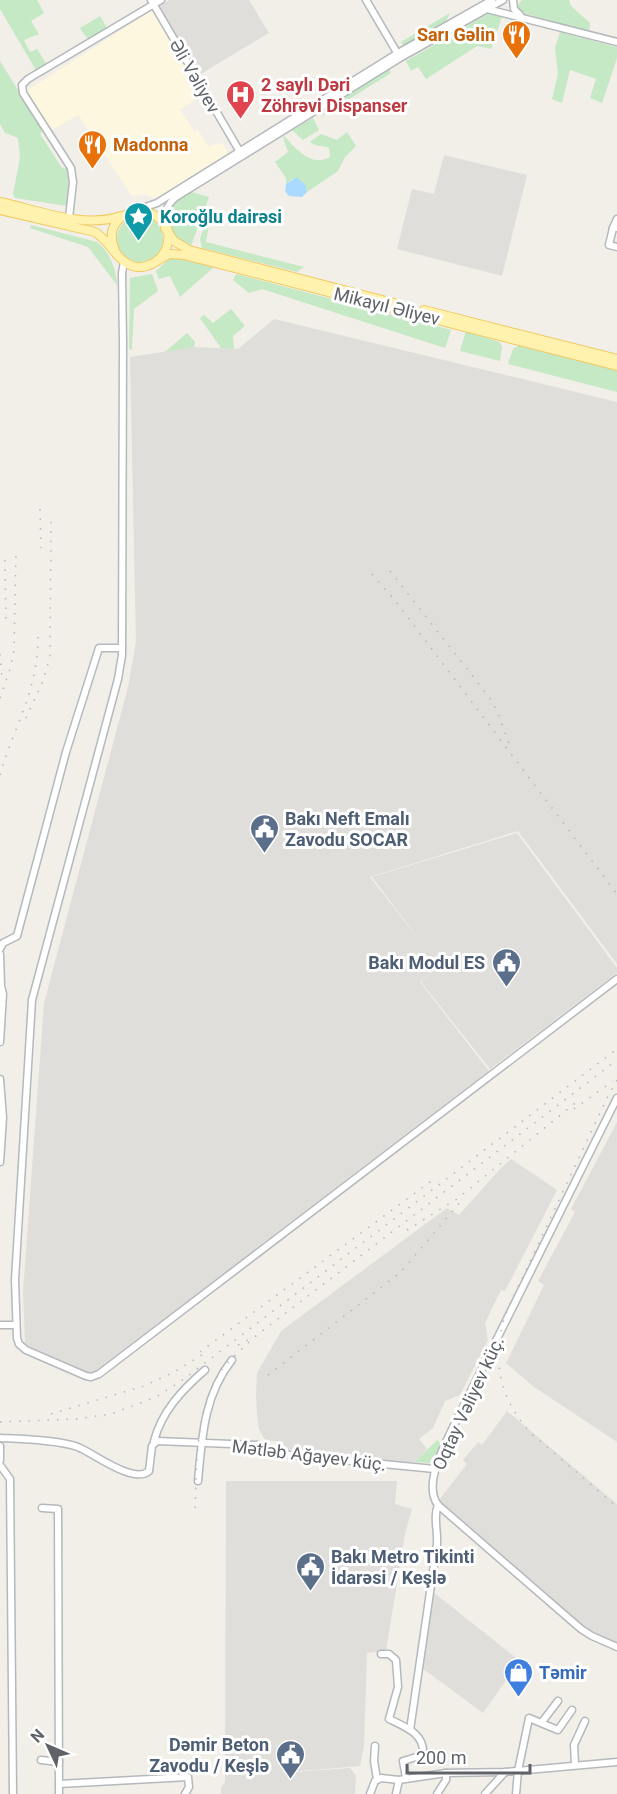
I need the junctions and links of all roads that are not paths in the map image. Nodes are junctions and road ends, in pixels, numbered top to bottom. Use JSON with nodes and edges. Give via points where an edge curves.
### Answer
{"nodes":[{"id":1,"x":161,"y":0,"type":"edge"},
{"id":2,"x":366,"y":0,"type":"edge"},
{"id":3,"x":503,"y":0,"type":"edge"},
{"id":4,"x":513,"y":0,"type":"edge"},
{"id":5,"x":518,"y":0,"type":"edge"},
{"id":6,"x":152,"y":2,"type":"edge"},
{"id":7,"x":489,"y":5,"type":"edge"},
{"id":8,"x":514,"y":9,"type":"junction"},
{"id":9,"x":523,"y":17,"type":"junction"},
{"id":10,"x":617,"y":42,"type":"edge"},
{"id":11,"x":399,"y":56,"type":"junction"},
{"id":12,"x":240,"y":152,"type":"junction"},
{"id":13,"x":0,"y":202,"type":"edge"},
{"id":14,"x":0,"y":210,"type":"edge"},
{"id":15,"x":21,"y":210,"type":"junction"},
{"id":16,"x":131,"y":213,"type":"junction"},
{"id":17,"x":69,"y":218,"type":"junction"},
{"id":18,"x":617,"y":219,"type":"edge"},
{"id":19,"x":165,"y":228,"type":"junction"},
{"id":20,"x":615,"y":228,"type":"edge"},
{"id":21,"x":617,"y":247,"type":"edge"},
{"id":22,"x":117,"y":255,"type":"junction"},
{"id":23,"x":157,"y":261,"type":"junction"},
{"id":24,"x":124,"y":262,"type":"junction"},
{"id":25,"x":617,"y":359,"type":"edge"},
{"id":26,"x":617,"y":366,"type":"edge"},
{"id":27,"x":122,"y":648,"type":"junction"},
{"id":28,"x":0,"y":951,"type":"edge"},
{"id":29,"x":617,"y":979,"type":"edge"},
{"id":30,"x":0,"y":1042,"type":"edge"},
{"id":31,"x":0,"y":1078,"type":"edge"},
{"id":32,"x":617,"y":1098,"type":"edge"},
{"id":33,"x":0,"y":1162,"type":"edge"},
{"id":34,"x":0,"y":1325,"type":"edge"},
{"id":35,"x":16,"y":1325,"type":"junction"},
{"id":36,"x":232,"y":1360,"type":"dead end"},
{"id":37,"x":205,"y":1370,"type":"dead end"},
{"id":38,"x":0,"y":1438,"type":"edge"},
{"id":39,"x":154,"y":1441,"type":"junction"},
{"id":40,"x":201,"y":1443,"type":"junction"},
{"id":41,"x":0,"y":1446,"type":"edge"},
{"id":42,"x":0,"y":1460,"type":"edge"},
{"id":43,"x":0,"y":1465,"type":"edge"},
{"id":44,"x":435,"y":1469,"type":"junction"},
{"id":45,"x":198,"y":1481,"type":"dead end"},
{"id":46,"x":438,"y":1505,"type":"junction"},
{"id":47,"x":42,"y":1508,"type":"dead end"},
{"id":48,"x":617,"y":1647,"type":"edge"},
{"id":49,"x":381,"y":1654,"type":"dead end"},
{"id":50,"x":558,"y":1701,"type":"dead end"},
{"id":51,"x":572,"y":1710,"type":"dead end"},
{"id":52,"x":542,"y":1722,"type":"junction"},
{"id":53,"x":585,"y":1722,"type":"dead end"},
{"id":54,"x":410,"y":1730,"type":"junction"},
{"id":55,"x":375,"y":1746,"type":"dead end"},
{"id":56,"x":41,"y":1760,"type":"dead end"},
{"id":57,"x":617,"y":1761,"type":"edge"},
{"id":58,"x":59,"y":1762,"type":"junction"},
{"id":59,"x":574,"y":1764,"type":"junction"},
{"id":60,"x":518,"y":1771,"type":"junction"},
{"id":61,"x":505,"y":1772,"type":"junction"},
{"id":62,"x":446,"y":1773,"type":"junction"},
{"id":63,"x":377,"y":1779,"type":"junction"},
{"id":64,"x":402,"y":1779,"type":"junction"},
{"id":65,"x":59,"y":1784,"type":"junction"},
{"id":66,"x":13,"y":1794,"type":"edge"},
{"id":67,"x":59,"y":1794,"type":"edge"},
{"id":68,"x":185,"y":1794,"type":"edge"},
{"id":69,"x":370,"y":1794,"type":"edge"},
{"id":70,"x":396,"y":1794,"type":"edge"},
{"id":71,"x":437,"y":1794,"type":"edge"},
{"id":72,"x":485,"y":1794,"type":"edge"},
{"id":73,"x":516,"y":1794,"type":"edge"}],
"edges":[{"from":1,"to":6,"type":"street"},
{"from":2,"to":11,"type":"street"},
{"from":3,"to":7,"type":"street"},
{"from":4,"to":8,"type":"street"},
{"from":5,"to":8,"type":"street"},
{"from":6,"to":12,"type":"street","name":"Əli Vəliyev"},
{"from":6,"to":17,"type":"street","via":[[28,79],[22,89],[71,168]]},
{"from":7,"to":9,"type":"street"},
{"from":7,"to":11,"type":"street"},
{"from":8,"to":9,"type":"street"},
{"from":9,"to":10,"type":"street"},
{"from":11,"to":12,"type":"street"},
{"from":11,"to":19,"type":"street","via":[[176,197],[166,211]]},
{"from":12,"to":16,"type":"street","via":[[157,203]]},
{"from":13,"to":15,"type":"main road"},
{"from":14,"to":15,"type":"main road"},
{"from":15,"to":17,"type":"main road"},
{"from":15,"to":22,"type":"main road","via":[[95,232]]},
{"from":16,"to":17,"type":"main road","via":[[101,222]]},
{"from":16,"to":19,"type":"main road","via":[[151,213]]},
{"from":16,"to":22,"type":"main road","via":[[113,231]]},
{"from":18,"to":20,"type":"street"},
{"from":19,"to":23,"type":"main road","via":[[168,242]]},
{"from":19,"to":25,"type":"main road","name":"Mikayıl Əliyev","via":[[174,241],[189,250]]},
{"from":20,"to":21,"type":"street","via":[[609,244]]},
{"from":22,"to":24,"type":"main road"},
{"from":23,"to":24,"type":"main road","via":[[137,267]]},
{"from":23,"to":26,"type":"main road","name":"Mikayıl Əliyev","via":[[169,254],[184,255]]},
{"from":24,"to":27,"type":"street"},
{"from":27,"to":28,"type":"street","via":[[99,648],[66,752],[19,932],[3,943]]},
{"from":27,"to":35,"type":"street","via":[[118,679],[32,1000],[15,1280]]},
{"from":28,"to":30,"type":"street"},
{"from":29,"to":35,"type":"street","via":[[99,1374],[86,1376],[26,1350],[19,1344]]},
{"from":31,"to":33,"type":"street"},
{"from":32,"to":44,"type":"street","name":"Oqtay Vəliyev küç."},
{"from":34,"to":35,"type":"street"},
{"from":36,"to":40,"type":"street","via":[[211,1396]]},
{"from":37,"to":39,"type":"street","via":[[166,1412]]},
{"from":38,"to":39,"type":"street","via":[[75,1446],[126,1472],[141,1474],[149,1471]]},
{"from":39,"to":40,"type":"street","name":"Mətləb Ağayev küç."},
{"from":40,"to":44,"type":"street","name":"Mətləb Ağayev küç.","via":[[259,1445],[289,1455]]},
{"from":40,"to":45,"type":"street"},
{"from":41,"to":42,"type":"street"},
{"from":43,"to":66,"type":"street","via":[[10,1479]]},
{"from":44,"to":46,"type":"street","name":"Oqtay Vəliyev küç.","via":[[433,1494]]},
{"from":46,"to":48,"type":"street","via":[[581,1629]]},
{"from":46,"to":54,"type":"street","name":"Oqtay Vəliyev küç.","via":[[437,1544]]},
{"from":47,"to":58,"type":"street","via":[[58,1509]]},
{"from":49,"to":54,"type":"street","via":[[396,1660],[397,1693],[388,1717]]},
{"from":50,"to":52,"type":"street"},
{"from":51,"to":52,"type":"street","via":[[558,1730]]},
{"from":52,"to":60,"type":"street","via":[[529,1718]]},
{"from":53,"to":59,"type":"street","via":[[574,1745]]},
{"from":54,"to":64,"type":"street","via":[[422,1742],[424,1754],[403,1761]]},
{"from":55,"to":63,"type":"street"},
{"from":56,"to":58,"type":"street"},
{"from":57,"to":59,"type":"street"},
{"from":58,"to":65,"type":"street"},
{"from":59,"to":60,"type":"street"},
{"from":60,"to":61,"type":"street"},
{"from":60,"to":73,"type":"street"},
{"from":61,"to":62,"type":"street"},
{"from":61,"to":72,"type":"street"},
{"from":62,"to":64,"type":"street"},
{"from":62,"to":71,"type":"street"},
{"from":63,"to":64,"type":"street"},
{"from":63,"to":69,"type":"street"},
{"from":64,"to":70,"type":"street"},
{"from":65,"to":67,"type":"street"},
{"from":65,"to":68,"type":"street","via":[[188,1777]]}]}
